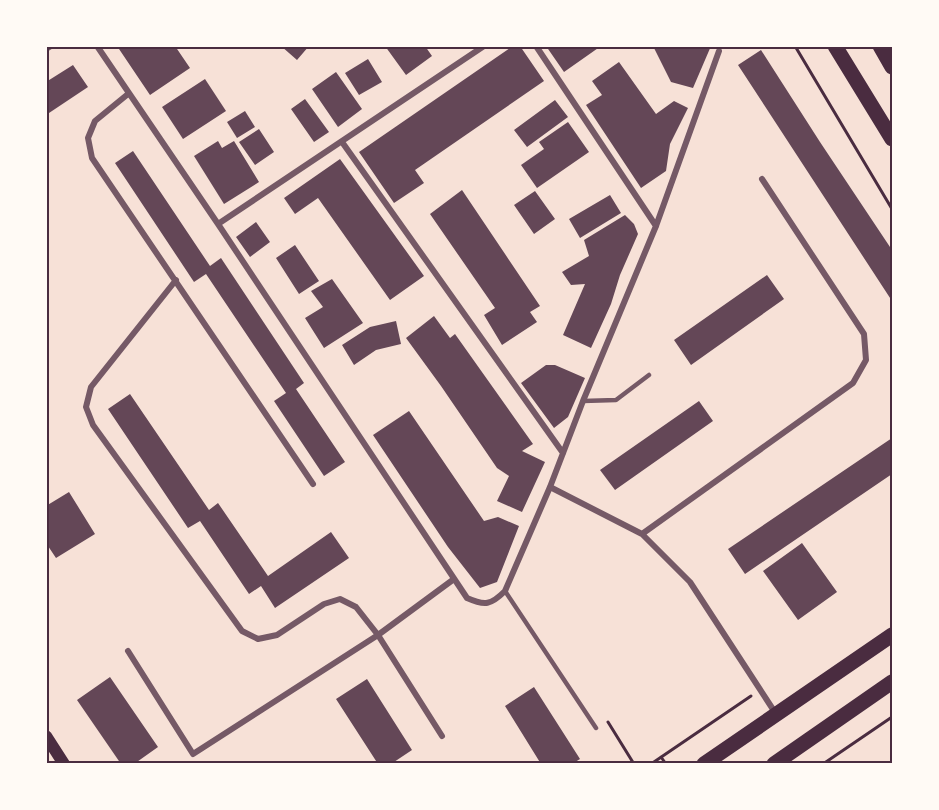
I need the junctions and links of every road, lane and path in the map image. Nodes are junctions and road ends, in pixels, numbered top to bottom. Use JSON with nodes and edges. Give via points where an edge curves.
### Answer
{"nodes":[{"id":1,"x":51,"y":46,"type":"edge"},
{"id":2,"x":97,"y":46,"type":"edge"},
{"id":3,"x":484,"y":46,"type":"edge"},
{"id":4,"x":536,"y":46,"type":"edge"},
{"id":5,"x":795,"y":46,"type":"edge"},
{"id":6,"x":835,"y":46,"type":"edge"},
{"id":7,"x":880,"y":46,"type":"edge"},
{"id":8,"x":46,"y":49,"type":"edge"},
{"id":9,"x":719,"y":51,"type":"dead end"},
{"id":10,"x":892,"y":67,"type":"edge"},
{"id":11,"x":128,"y":94,"type":"junction"},
{"id":12,"x":892,"y":139,"type":"edge"},
{"id":13,"x":342,"y":142,"type":"junction"},
{"id":14,"x":762,"y":179,"type":"dead end"},
{"id":15,"x":892,"y":209,"type":"edge"},
{"id":16,"x":218,"y":224,"type":"junction"},
{"id":17,"x":656,"y":226,"type":"junction"},
{"id":18,"x":176,"y":280,"type":"junction"},
{"id":19,"x":649,"y":375,"type":"dead end"},
{"id":20,"x":583,"y":400,"type":"junction"},
{"id":21,"x":563,"y":453,"type":"junction"},
{"id":22,"x":313,"y":484,"type":"dead end"},
{"id":23,"x":550,"y":487,"type":"junction"},
{"id":24,"x":642,"y":534,"type":"junction"},
{"id":25,"x":454,"y":579,"type":"junction"},
{"id":26,"x":505,"y":591,"type":"junction"},
{"id":27,"x":378,"y":634,"type":"junction"},
{"id":28,"x":892,"y":635,"type":"edge"},
{"id":29,"x":128,"y":651,"type":"dead end"},
{"id":30,"x":892,"y":682,"type":"edge"},
{"id":31,"x":760,"y":690,"type":"junction"},
{"id":32,"x":776,"y":714,"type":"junction"},
{"id":33,"x":892,"y":717,"type":"edge"},
{"id":34,"x":596,"y":728,"type":"joint"},
{"id":35,"x":46,"y":736,"type":"edge"},
{"id":36,"x":442,"y":736,"type":"dead end"},
{"id":37,"x":661,"y":757,"type":"junction"},
{"id":38,"x":64,"y":764,"type":"edge"},
{"id":39,"x":634,"y":764,"type":"edge"},
{"id":40,"x":651,"y":764,"type":"edge"},
{"id":41,"x":666,"y":764,"type":"edge"},
{"id":42,"x":704,"y":764,"type":"edge"},
{"id":43,"x":774,"y":764,"type":"edge"},
{"id":44,"x":823,"y":764,"type":"edge"}],
"edges":[{"from":1,"to":8,"type":"street"},
{"from":2,"to":11,"type":"street"},
{"from":3,"to":13,"type":"street"},
{"from":4,"to":17,"type":"street"},
{"from":5,"to":15,"type":"path"},
{"from":6,"to":12,"type":"main road"},
{"from":7,"to":10,"type":"main road"},
{"from":9,"to":17,"type":"street"},
{"from":11,"to":16,"type":"street"},
{"from":11,"to":18,"type":"street","via":[[95,121],[88,138],[92,158]]},
{"from":13,"to":16,"type":"street"},
{"from":13,"to":21,"type":"street"},
{"from":14,"to":24,"type":"street","via":[[864,334],[866,360],[853,383]]},
{"from":16,"to":25,"type":"street"},
{"from":17,"to":20,"type":"street"},
{"from":18,"to":22,"type":"street"},
{"from":18,"to":27,"type":"street","via":[[91,387],[86,406],[93,425],[242,631],[258,639],[277,635],[324,604],[340,599],[356,607]]},
{"from":19,"to":20,"type":"lane","via":[[616,400]]},
{"from":20,"to":21,"type":"street"},
{"from":21,"to":23,"type":"street"},
{"from":23,"to":24,"type":"street"},
{"from":23,"to":26,"type":"street"},
{"from":24,"to":31,"type":"street","via":[[690,582]]},
{"from":25,"to":26,"type":"street","via":[[467,598],[480,604],[495,601]]},
{"from":25,"to":27,"type":"street"},
{"from":26,"to":34,"type":"lane"},
{"from":27,"to":29,"type":"street","via":[[193,754]]},
{"from":27,"to":36,"type":"street"},
{"from":28,"to":32,"type":"main road"},
{"from":30,"to":43,"type":"main road"},
{"from":31,"to":32,"type":"street"},
{"from":31,"to":37,"type":"path"},
{"from":32,"to":42,"type":"main road"},
{"from":33,"to":44,"type":"path"},
{"from":34,"to":39,"type":"path","via":[[606,720]]},
{"from":35,"to":38,"type":"main road"},
{"from":37,"to":40,"type":"path"},
{"from":37,"to":41,"type":"path"}]}
